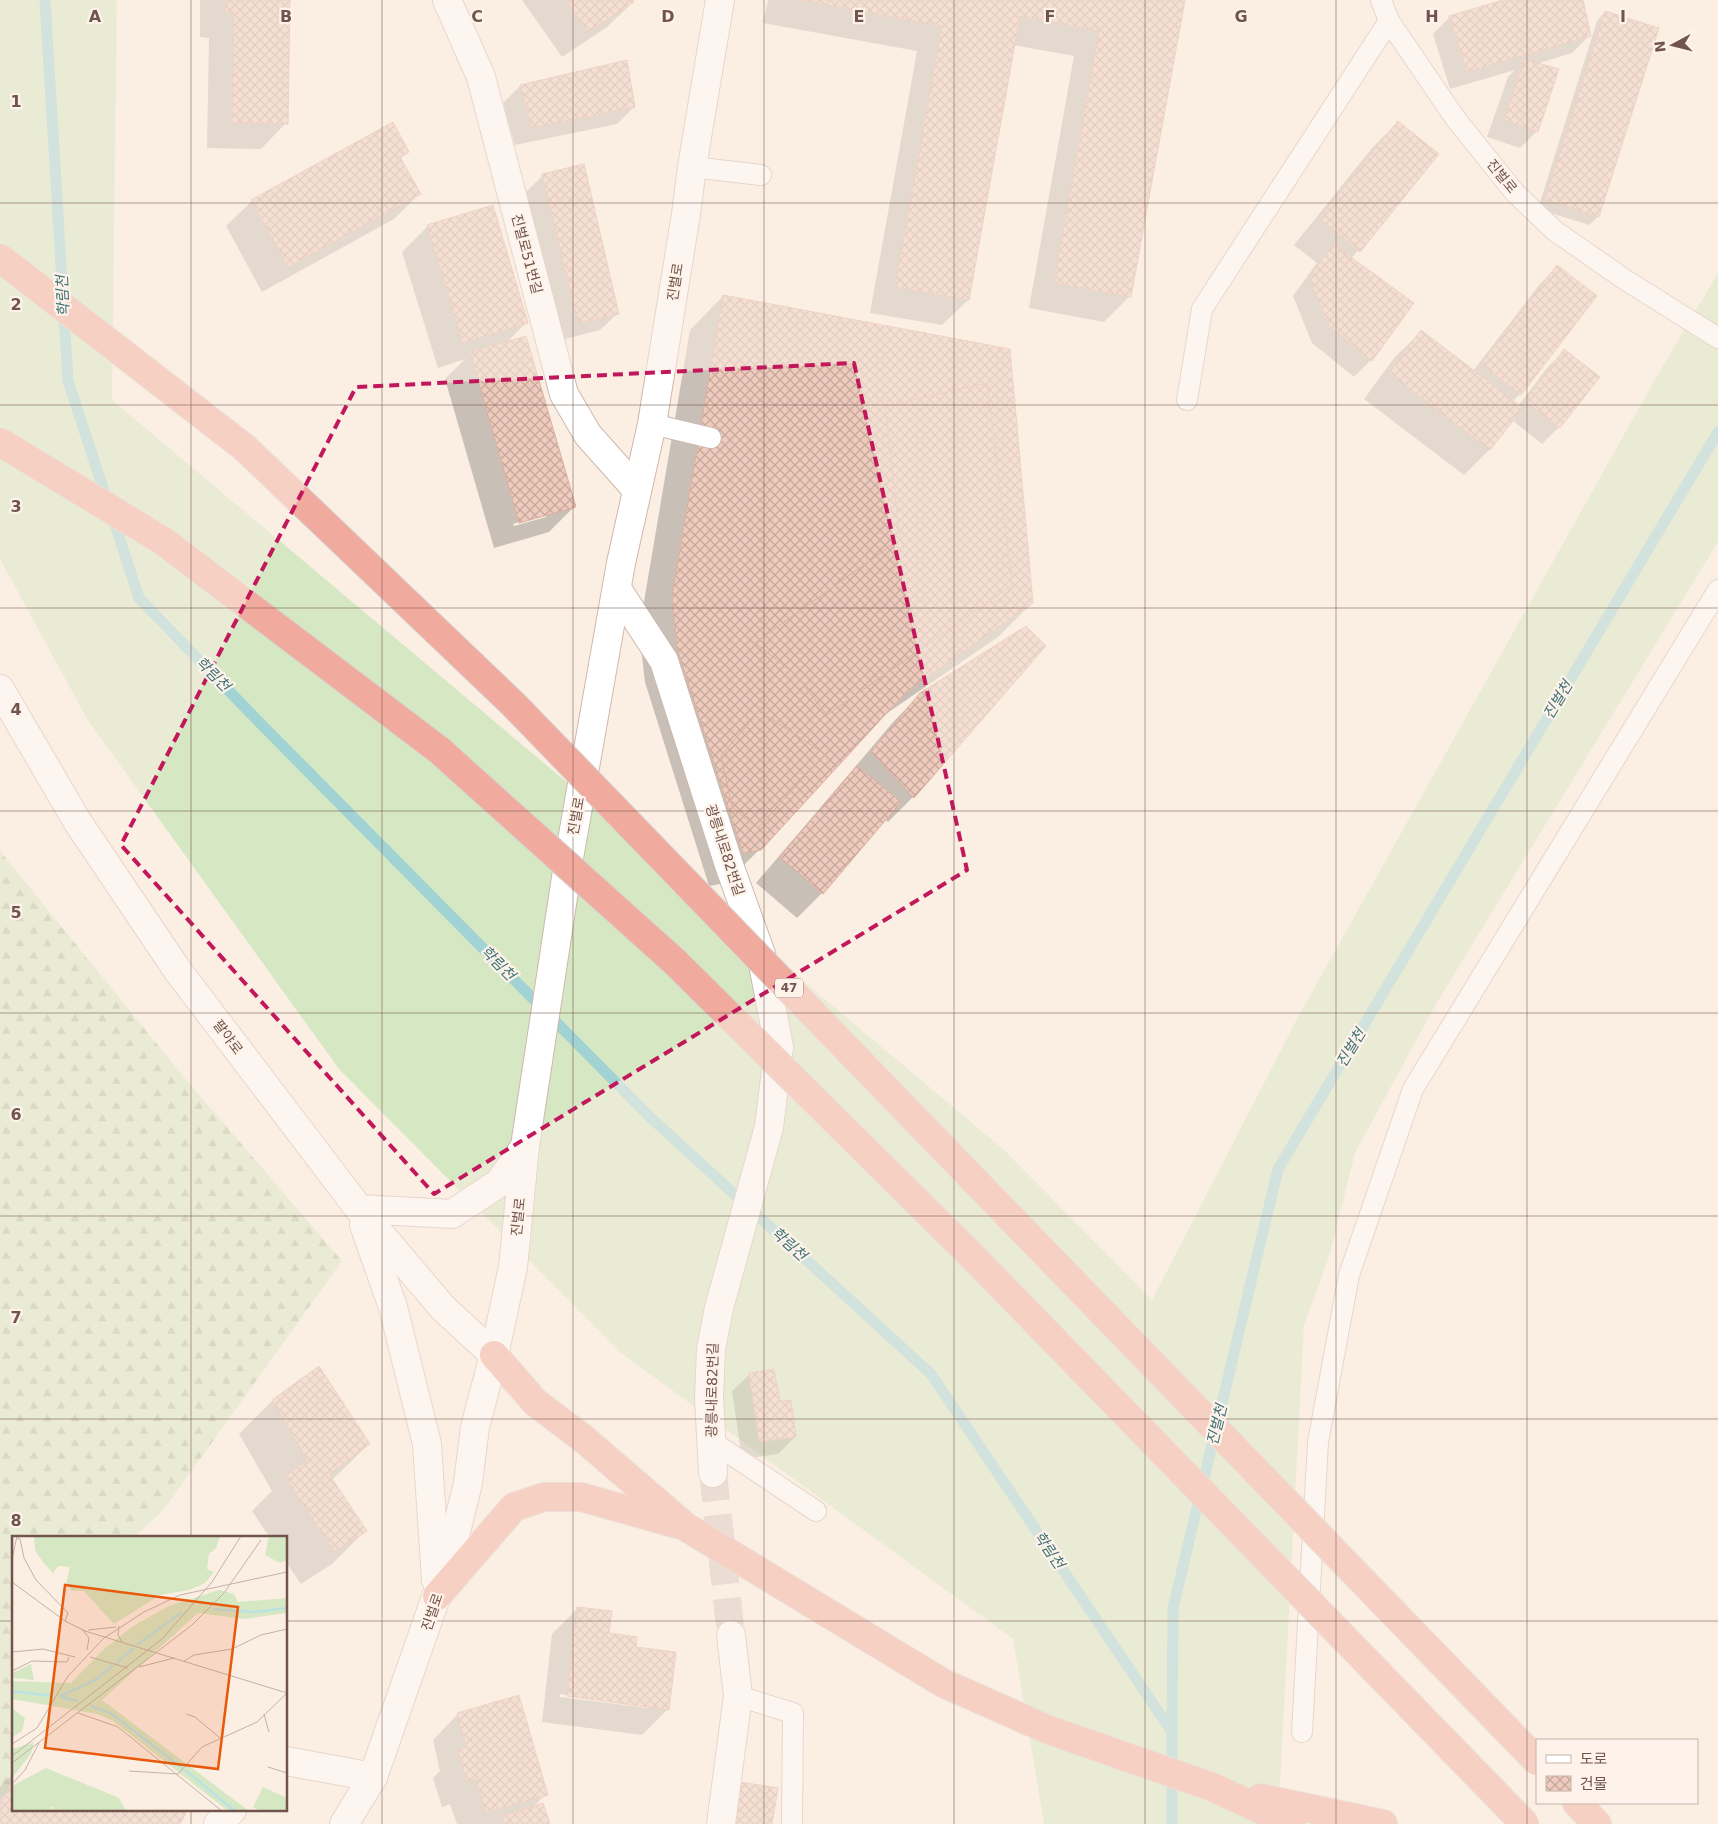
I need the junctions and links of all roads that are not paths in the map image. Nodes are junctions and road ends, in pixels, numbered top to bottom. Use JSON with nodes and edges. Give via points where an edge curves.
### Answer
{"nodes":[{"id":1,"x":447,"y":0,"type":"edge"},
{"id":2,"x":720,"y":0,"type":"edge"},
{"id":3,"x":1381,"y":0,"type":"edge"},
{"id":4,"x":1389,"y":21,"type":"junction"},
{"id":5,"x":692,"y":167,"type":"junction"},
{"id":6,"x":761,"y":175,"type":"dead end"},
{"id":7,"x":0,"y":258,"type":"edge"},
{"id":8,"x":1718,"y":338,"type":"edge"},
{"id":9,"x":1186,"y":400,"type":"dead end"},
{"id":10,"x":652,"y":424,"type":"junction"},
{"id":11,"x":711,"y":438,"type":"dead end"},
{"id":12,"x":0,"y":442,"type":"edge"},
{"id":13,"x":637,"y":490,"type":"junction"},
{"id":14,"x":619,"y":576,"type":"junction"},
{"id":15,"x":1718,"y":590,"type":"edge"},
{"id":16,"x":0,"y":689,"type":"edge"},
{"id":17,"x":525,"y":1146,"type":"junction"},
{"id":18,"x":359,"y":1209,"type":"junction"},
{"id":19,"x":494,"y":1356,"type":"junction"},
{"id":20,"x":711,"y":1441,"type":"junction"},
{"id":21,"x":713,"y":1473,"type":"tunnel mouth"},
{"id":22,"x":816,"y":1511,"type":"dead end"},
{"id":23,"x":686,"y":1527,"type":"junction"},
{"id":24,"x":437,"y":1596,"type":"junction"},
{"id":25,"x":731,"y":1635,"type":"tunnel mouth"},
{"id":26,"x":738,"y":1696,"type":"junction"},
{"id":27,"x":1302,"y":1732,"type":"dead end"},
{"id":28,"x":1536,"y":1760,"type":"edge"},
{"id":29,"x":288,"y":1761,"type":"edge"},
{"id":30,"x":373,"y":1777,"type":"junction"},
{"id":31,"x":1215,"y":1788,"type":"junction"},
{"id":32,"x":1578,"y":1804,"type":"edge"},
{"id":33,"x":230,"y":1812,"type":"edge"},
{"id":34,"x":218,"y":1824,"type":"edge"},
{"id":35,"x":344,"y":1824,"type":"edge"},
{"id":36,"x":721,"y":1824,"type":"edge"},
{"id":37,"x":792,"y":1824,"type":"edge"},
{"id":38,"x":1291,"y":1824,"type":"edge"},
{"id":39,"x":1383,"y":1824,"type":"edge"},
{"id":40,"x":1525,"y":1824,"type":"edge"},
{"id":41,"x":1598,"y":1824,"type":"edge"}],
"edges":[{"from":1,"to":13,"type":"street","name":"진벌로51번길","via":[[481,77],[564,394],[588,435]]},
{"from":2,"to":5,"type":"street","name":"진벌로"},
{"from":3,"to":4,"type":"lane","name":"진벌로"},
{"from":4,"to":8,"type":"lane","name":"진벌로","via":[[1455,118],[1515,193],[1555,231]]},
{"from":4,"to":9,"type":"lane","via":[[1202,309]]},
{"from":5,"to":6,"type":"lane"},
{"from":5,"to":10,"type":"street","name":"진벌로"},
{"from":7,"to":28,"type":"highway","number":"47","bridge":true,"via":[[245,448],[514,704]]},
{"from":10,"to":11,"type":"lane"},
{"from":10,"to":13,"type":"street","name":"진벌로"},
{"from":12,"to":40,"type":"highway","bridge":true,"via":[[163,541],[439,750],[675,962],[981,1265]]},
{"from":13,"to":14,"type":"street","name":"진벌로"},
{"from":14,"to":17,"type":"street","name":"진벌로","via":[[569,858]]},
{"from":14,"to":20,"type":"street","name":"광릉내로82번길","via":[[664,661],[729,866],[761,954],[779,1047],[769,1127],[719,1308],[711,1349]]},
{"from":15,"to":27,"type":"lane","via":[[1413,1089],[1349,1275],[1318,1442]]},
{"from":16,"to":18,"type":"street","name":"팔야로","via":[[77,821],[178,971]]},
{"from":17,"to":18,"type":"street","via":[[499,1183],[452,1214]]},
{"from":17,"to":19,"type":"street","name":"진벌로","via":[[513,1267]]},
{"from":18,"to":19,"type":"street","name":"팔야로","via":[[443,1308]]},
{"from":18,"to":24,"type":"street","via":[[393,1307],[427,1444]]},
{"from":19,"to":23,"type":"highway","via":[[536,1402]]},
{"from":19,"to":24,"type":"street","name":"진벌로","via":[[475,1427],[468,1483]]},
{"from":20,"to":21,"type":"street","name":"광릉내로82번길"},
{"from":20,"to":22,"type":"lane"},
{"from":23,"to":24,"type":"highway","via":[[581,1497],[544,1497],[514,1508]]},
{"from":23,"to":31,"type":"highway","via":[[943,1683],[1049,1730]]},
{"from":24,"to":30,"type":"street","name":"진벌로"},
{"from":25,"to":26,"type":"street"},
{"from":26,"to":36,"type":"street"},
{"from":26,"to":37,"type":"lane","via":[[793,1713]]},
{"from":29,"to":30,"type":"street"},
{"from":30,"to":35,"type":"street","name":"진벌로"},
{"from":31,"to":38,"type":"highway"},
{"from":31,"to":39,"type":"highway"},
{"from":32,"to":41,"type":"highway"},
{"from":33,"to":34,"type":"street"}]}
